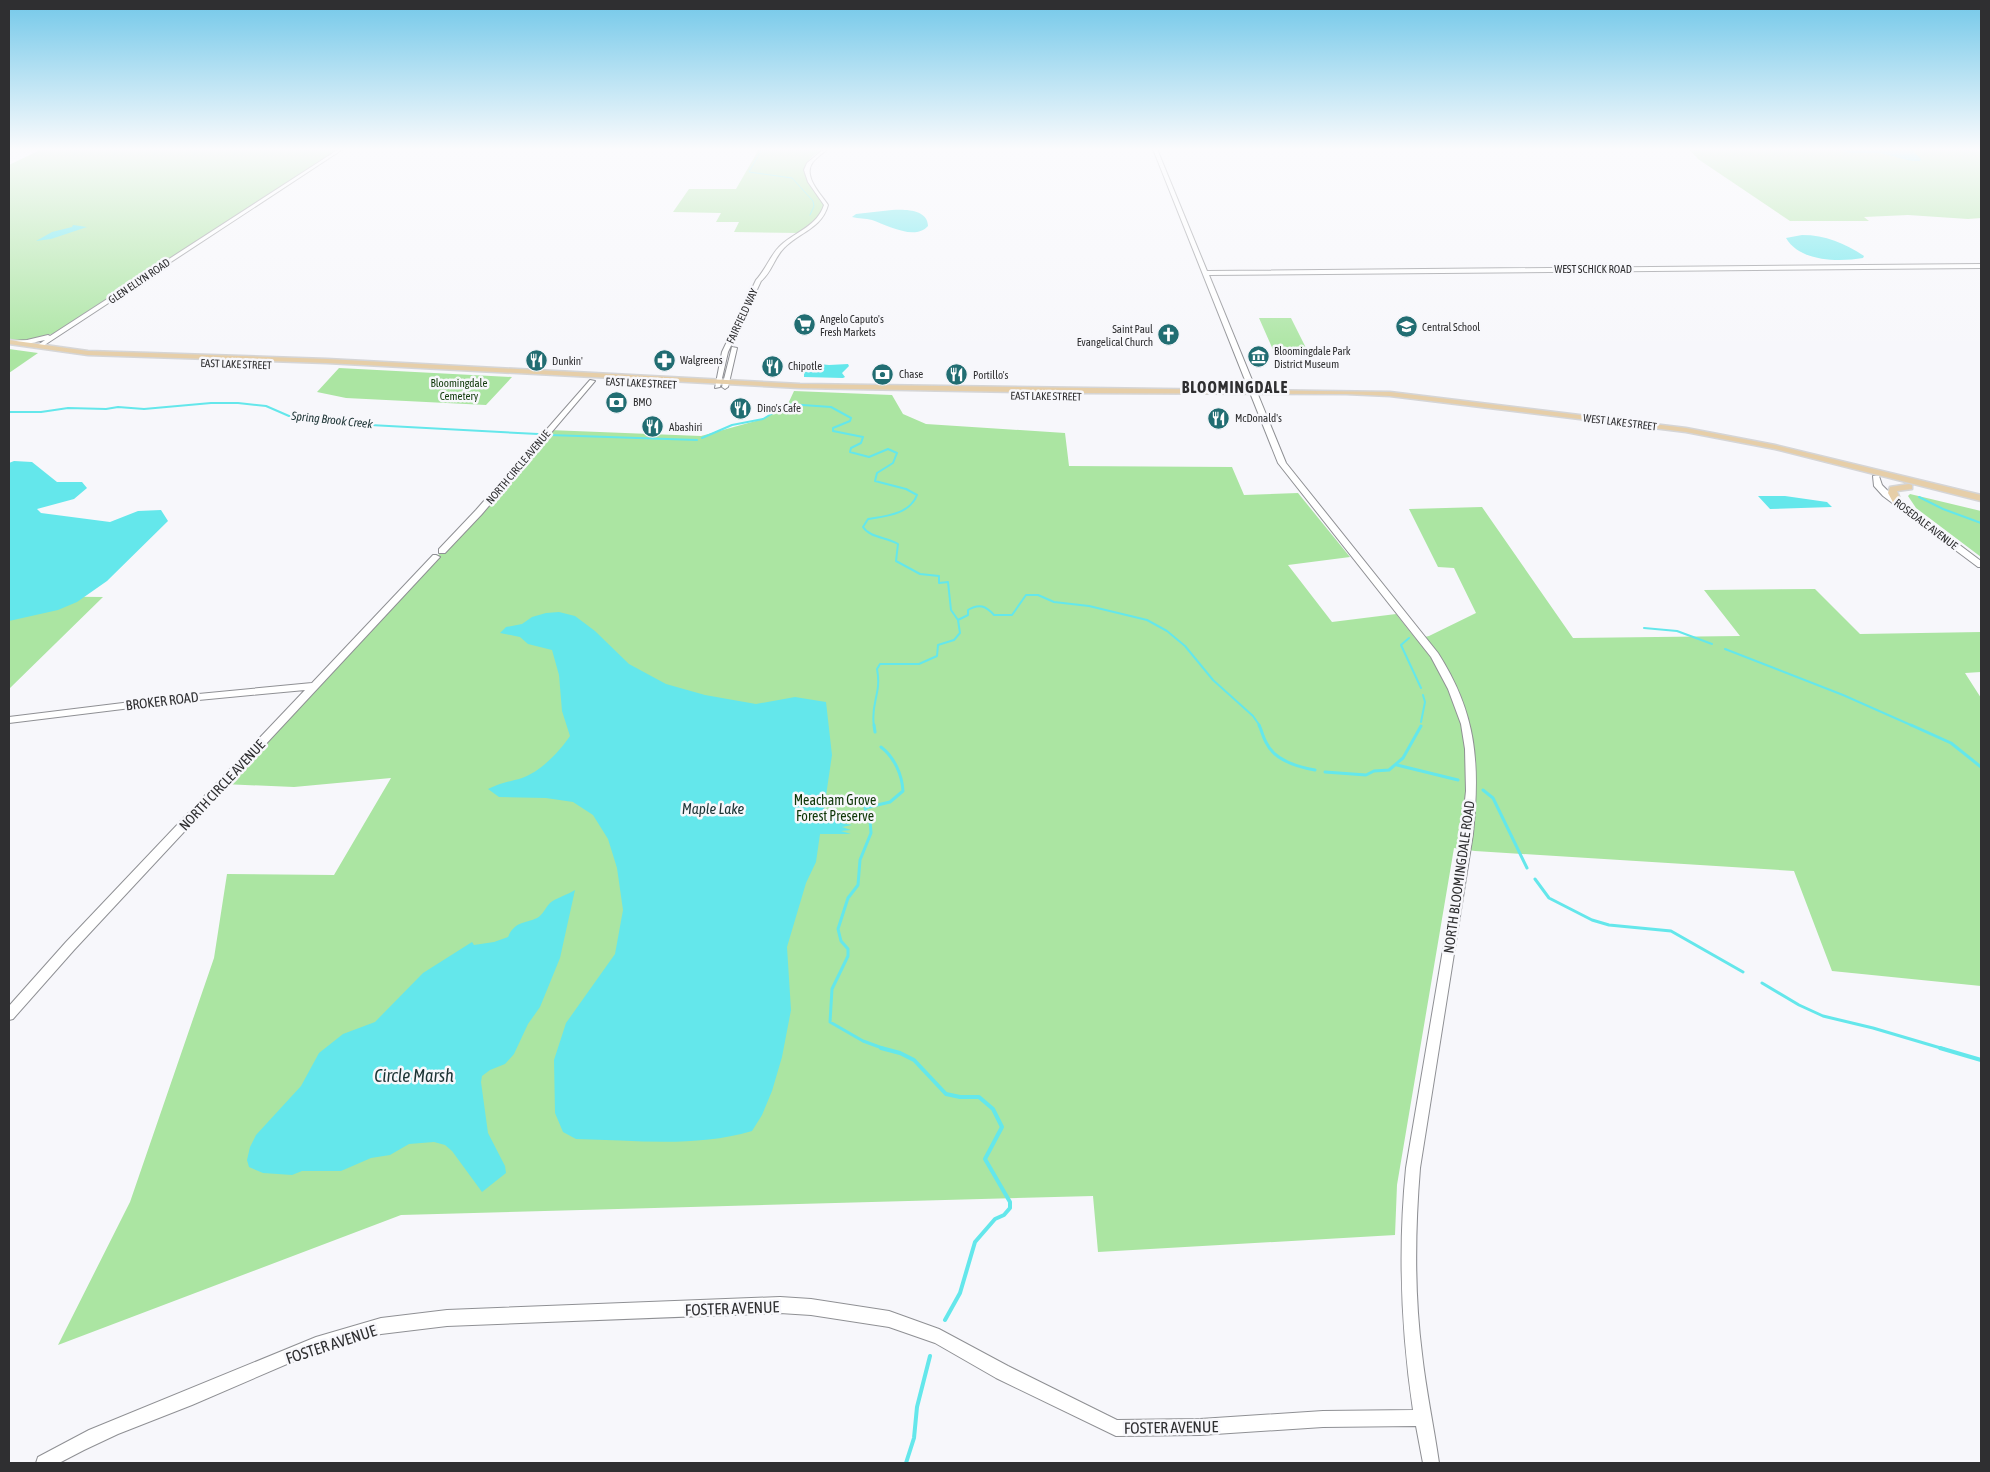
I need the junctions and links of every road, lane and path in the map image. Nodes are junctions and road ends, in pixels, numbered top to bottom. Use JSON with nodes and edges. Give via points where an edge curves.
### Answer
{"nodes":[{"id":1,"x":236,"y":218,"type":"edge"},
{"id":2,"x":820,"y":218,"type":"edge"},
{"id":3,"x":1183,"y":218,"type":"edge"},
{"id":4,"x":1981,"y":266,"type":"edge"},
{"id":5,"x":1205,"y":273,"type":"junction"},
{"id":6,"x":65,"y":329,"type":"junction"},
{"id":7,"x":9,"y":344,"type":"edge"},
{"id":8,"x":38,"y":347,"type":"junction"},
{"id":9,"x":27,"y":351,"type":"junction"},
{"id":10,"x":592,"y":381,"type":"junction"},
{"id":11,"x":722,"y":385,"type":"junction"},
{"id":12,"x":1076,"y":391,"type":"junction"},
{"id":13,"x":1254,"y":395,"type":"junction"},
{"id":14,"x":1059,"y":396,"type":"junction"},
{"id":15,"x":1877,"y":476,"type":"junction"},
{"id":16,"x":1909,"y":487,"type":"junction"},
{"id":17,"x":1981,"y":498,"type":"edge"},
{"id":18,"x":1897,"y":502,"type":"junction"},
{"id":19,"x":1981,"y":505,"type":"edge"},
{"id":20,"x":1981,"y":566,"type":"edge"},
{"id":21,"x":315,"y":686,"type":"junction"},
{"id":22,"x":9,"y":720,"type":"edge"},
{"id":23,"x":9,"y":1015,"type":"edge"},
{"id":24,"x":1422,"y":1418,"type":"junction"},
{"id":25,"x":44,"y":1463,"type":"edge"},
{"id":26,"x":1431,"y":1463,"type":"edge"}],
"edges":[{"from":1,"to":6,"type":"street","name":"GLEN ELLYN ROAD"},
{"from":2,"to":11,"type":"street","name":"FAIRFIELD WAY","via":[[780,248],[772,260],[738,336]]},
{"from":3,"to":5,"type":"street","name":"NORTH BLOOMINGDALE ROAD"},
{"from":4,"to":5,"type":"street","name":"WEST SCHICK ROAD"},
{"from":5,"to":13,"type":"street","name":"NORTH BLOOMINGDALE ROAD"},
{"from":6,"to":7,"type":"street","via":[[44,338]]},
{"from":6,"to":8,"type":"street","name":"GLEN ELLYN ROAD"},
{"from":7,"to":8,"type":"main road","name":"EAST LAKE STREET"},
{"from":7,"to":9,"type":"main road","name":"EAST LAKE STREET"},
{"from":8,"to":9,"type":"main road"},
{"from":8,"to":11,"type":"main road","name":"EAST LAKE STREET","via":[[88,353],[327,361]]},
{"from":9,"to":10,"type":"main road","name":"EAST LAKE STREET","via":[[87,358]]},
{"from":10,"to":11,"type":"main road","name":"EAST LAKE STREET"},
{"from":10,"to":21,"type":"street","name":"NORTH CIRCLE AVENUE","via":[[479,512]]},
{"from":11,"to":12,"type":"main road","name":"EAST LAKE STREET"},
{"from":11,"to":14,"type":"main road","name":"EAST LAKE STREET","via":[[852,393]]},
{"from":12,"to":13,"type":"main road","name":"EAST LAKE STREET"},
{"from":12,"to":14,"type":"main road"},
{"from":13,"to":14,"type":"main road","name":"EAST LAKE STREET"},
{"from":13,"to":15,"type":"main road","name":"WEST LAKE STREET","via":[[1390,394],[1686,430],[1775,447]]},
{"from":13,"to":24,"type":"street","name":"NORTH BLOOMINGDALE ROAD","via":[[1285,468],[1435,655],[1457,697],[1468,734],[1471,775],[1464,856],[1409,1203],[1407,1293]]},
{"from":15,"to":16,"type":"main road","name":"WEST LAKE STREET"},
{"from":15,"to":17,"type":"main road","name":"WEST LAKE STREET"},
{"from":15,"to":18,"type":"street","name":"ROSEDALE AVENUE","via":[[1878,486]]},
{"from":16,"to":18,"type":"main road","via":[[1893,489]]},
{"from":16,"to":19,"type":"main road","name":"WEST LAKE STREET"},
{"from":18,"to":20,"type":"street","name":"ROSEDALE AVENUE"},
{"from":21,"to":22,"type":"street","name":"BROKER ROAD"},
{"from":21,"to":23,"type":"street","name":"NORTH CIRCLE AVENUE"},
{"from":24,"to":25,"type":"street","name":"FOSTER AVENUE","via":[[1116,1428],[917,1329],[859,1313],[780,1305],[446,1318],[360,1331],[117,1426],[66,1449]]},
{"from":24,"to":26,"type":"street","name":"NORTH BLOOMINGDALE ROAD"}]}
